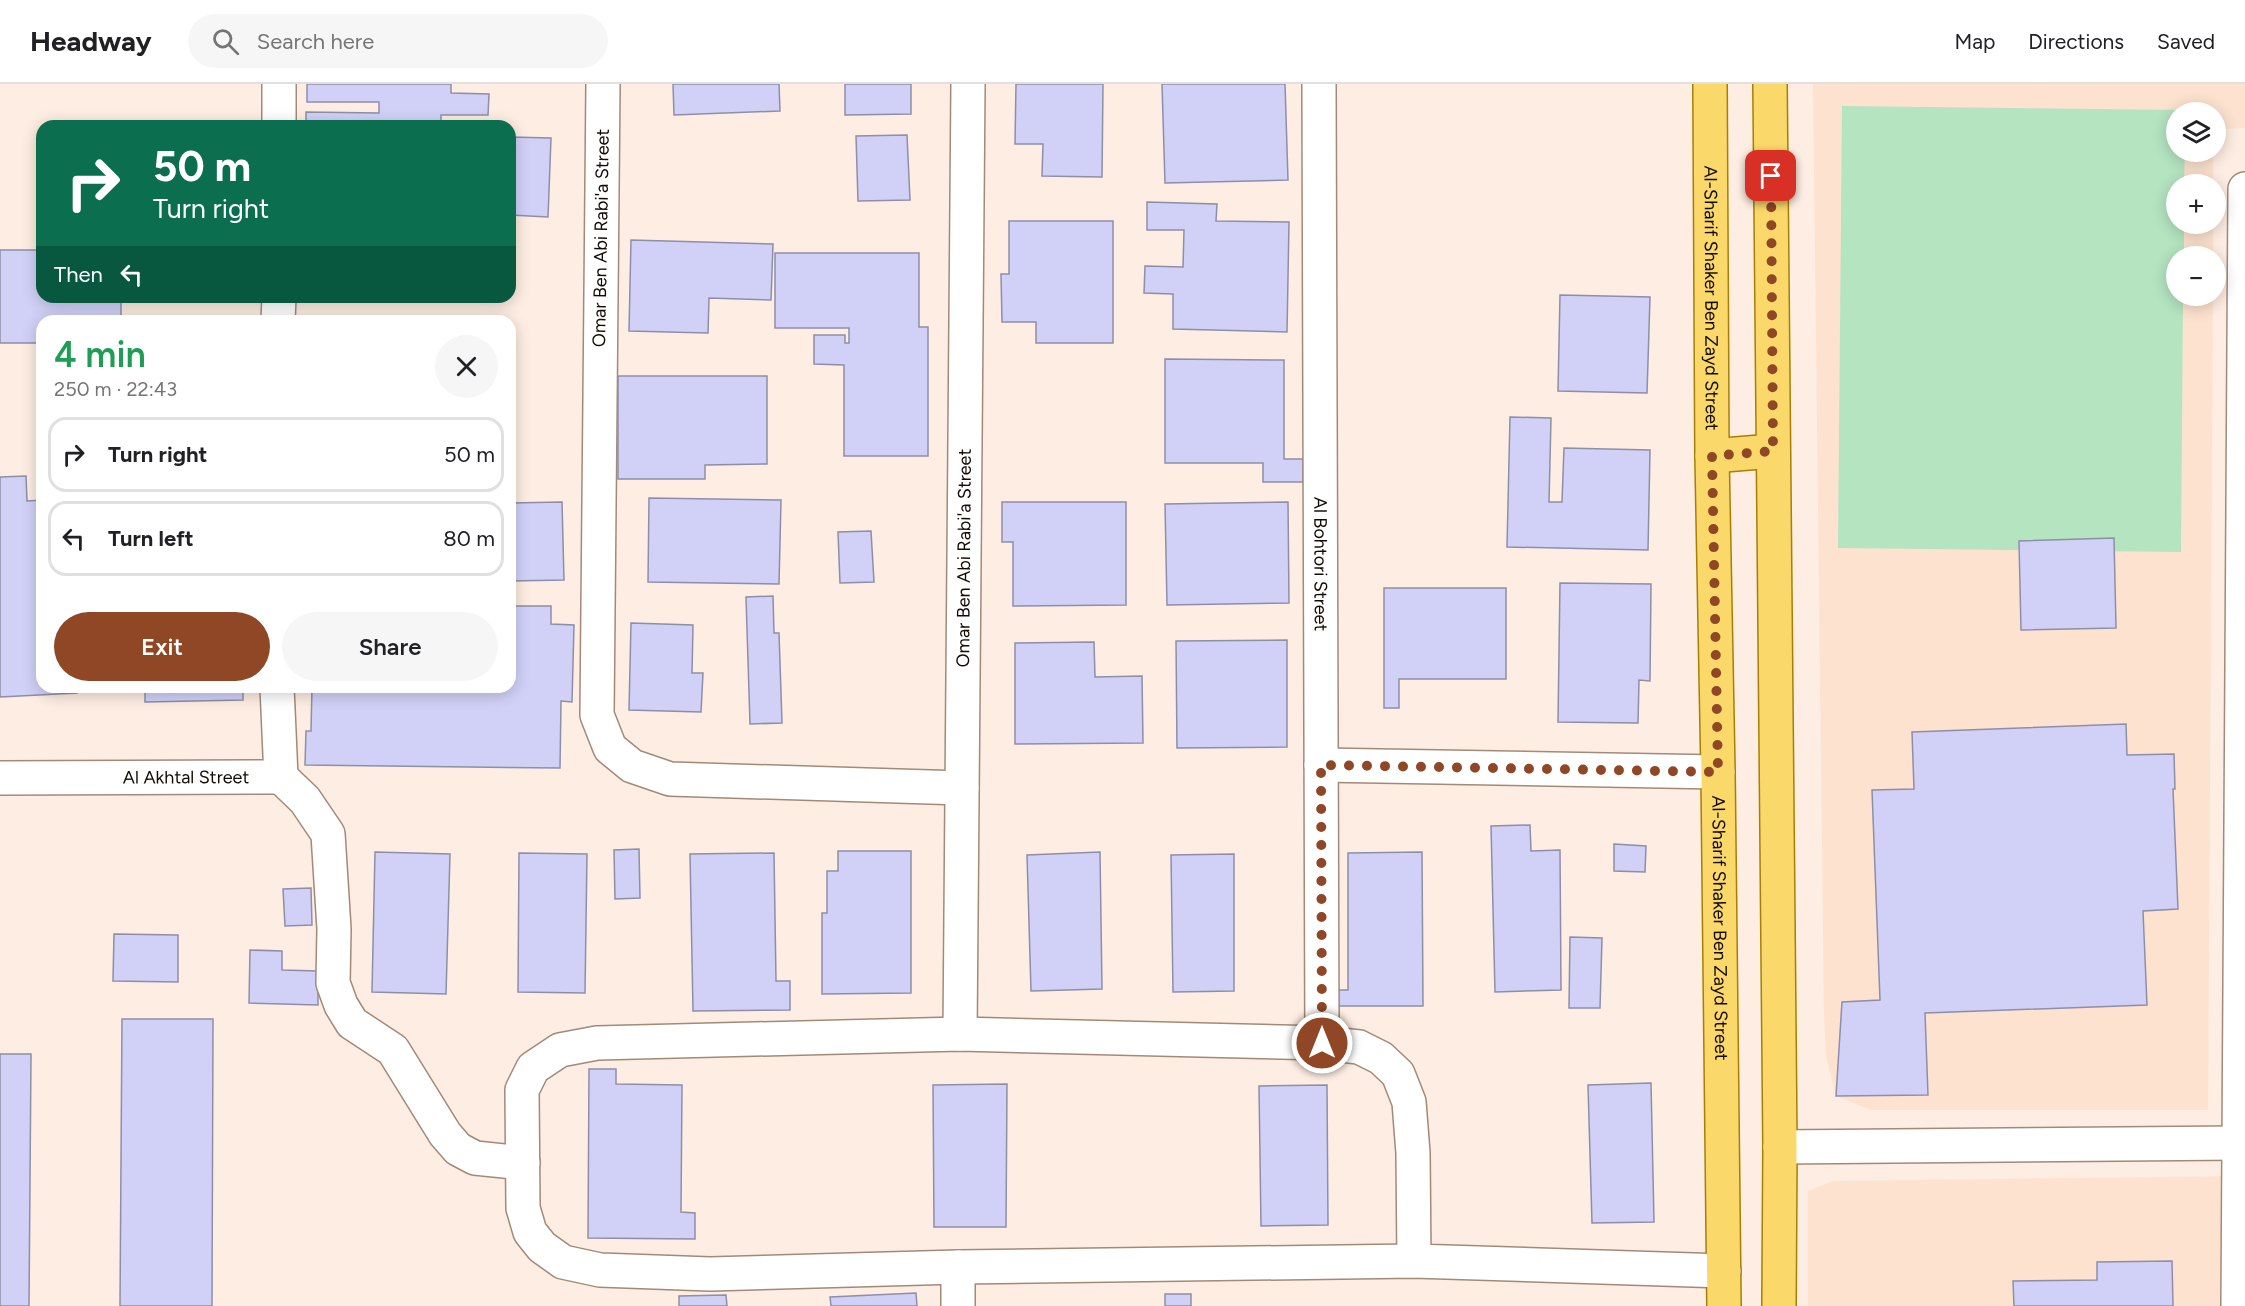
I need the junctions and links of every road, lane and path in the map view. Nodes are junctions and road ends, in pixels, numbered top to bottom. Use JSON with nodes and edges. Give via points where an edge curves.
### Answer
{"nodes":[{"id":1,"x":279,"y":84,"type":"edge"},
{"id":2,"x":603,"y":84,"type":"edge"},
{"id":3,"x":968,"y":84,"type":"edge"},
{"id":4,"x":1319,"y":84,"type":"edge"},
{"id":5,"x":1710,"y":84,"type":"edge"},
{"id":6,"x":1770,"y":84,"type":"edge"},
{"id":7,"x":279,"y":120,"type":"edge"},
{"id":8,"x":2245,"y":189,"type":"edge"},
{"id":9,"x":1773,"y":451,"type":"junction"},
{"id":10,"x":1712,"y":456,"type":"junction"},
{"id":11,"x":277,"y":693,"type":"edge"},
{"id":12,"x":1321,"y":765,"type":"junction"},
{"id":13,"x":1718,"y":772,"type":"junction"},
{"id":14,"x":281,"y":777,"type":"junction"},
{"id":15,"x":0,"y":778,"type":"edge"},
{"id":16,"x":962,"y":788,"type":"junction"},
{"id":17,"x":960,"y":1034,"type":"junction"},
{"id":18,"x":1322,"y":1043,"type":"junction"},
{"id":19,"x":2238,"y":1143,"type":"junction"},
{"id":20,"x":1780,"y":1147,"type":"junction"},
{"id":21,"x":523,"y":1162,"type":"junction"},
{"id":22,"x":1414,"y":1261,"type":"junction"},
{"id":23,"x":958,"y":1267,"type":"junction"},
{"id":24,"x":1724,"y":1271,"type":"junction"},
{"id":25,"x":958,"y":1306,"type":"edge"},
{"id":26,"x":1724,"y":1306,"type":"edge"},
{"id":27,"x":1779,"y":1306,"type":"edge"},
{"id":28,"x":2238,"y":1306,"type":"edge"}],
"edges":[{"from":1,"to":7,"type":"street"},
{"from":2,"to":16,"type":"street","name":"Omar Ben Abi Rabi'a Street","via":[[597,715],[609,748],[632,766],[670,779]]},
{"from":3,"to":16,"type":"street","name":"Omar Ben Abi Rabi'a Street"},
{"from":4,"to":12,"type":"street","name":"Al Bohtori Street"},
{"from":5,"to":10,"type":"main road","name":"Al-Sharif Shaker Ben Zayd Street"},
{"from":6,"to":9,"type":"main road"},
{"from":8,"to":19,"type":"street"},
{"from":9,"to":10,"type":"main road"},
{"from":9,"to":20,"type":"main road"},
{"from":10,"to":13,"type":"main road","name":"Al-Sharif Shaker Ben Zayd Street"},
{"from":11,"to":14,"type":"street"},
{"from":12,"to":13,"type":"street"},
{"from":12,"to":18,"type":"street","name":"Al Bohtori Street"},
{"from":13,"to":24,"type":"main road","name":"Al-Sharif Shaker Ben Zayd Street"},
{"from":14,"to":15,"type":"street","name":"Al Akhtal Street"},
{"from":14,"to":21,"type":"street","via":[[305,800],[328,834],[333,982],[352,1023],[393,1050],[458,1149],[475,1158]]},
{"from":16,"to":17,"type":"street","name":"Omar Ben Abi Rabi'a Street"},
{"from":17,"to":18,"type":"street"},
{"from":17,"to":21,"type":"street","via":[[597,1043],[560,1050],[533,1068],[522,1090]]},
{"from":18,"to":22,"type":"street","via":[[1359,1047],[1381,1058],[1398,1074],[1409,1102]]},
{"from":19,"to":20,"type":"street"},
{"from":19,"to":28,"type":"street"},
{"from":20,"to":27,"type":"main road"},
{"from":21,"to":23,"type":"street","via":[[523,1208],[530,1232],[542,1247],[563,1262],[600,1270],[710,1274]]},
{"from":22,"to":23,"type":"street"},
{"from":22,"to":24,"type":"street"},
{"from":23,"to":25,"type":"street"},
{"from":24,"to":26,"type":"main road","name":"Al-Sharif Shaker Ben Zayd Street"}]}
